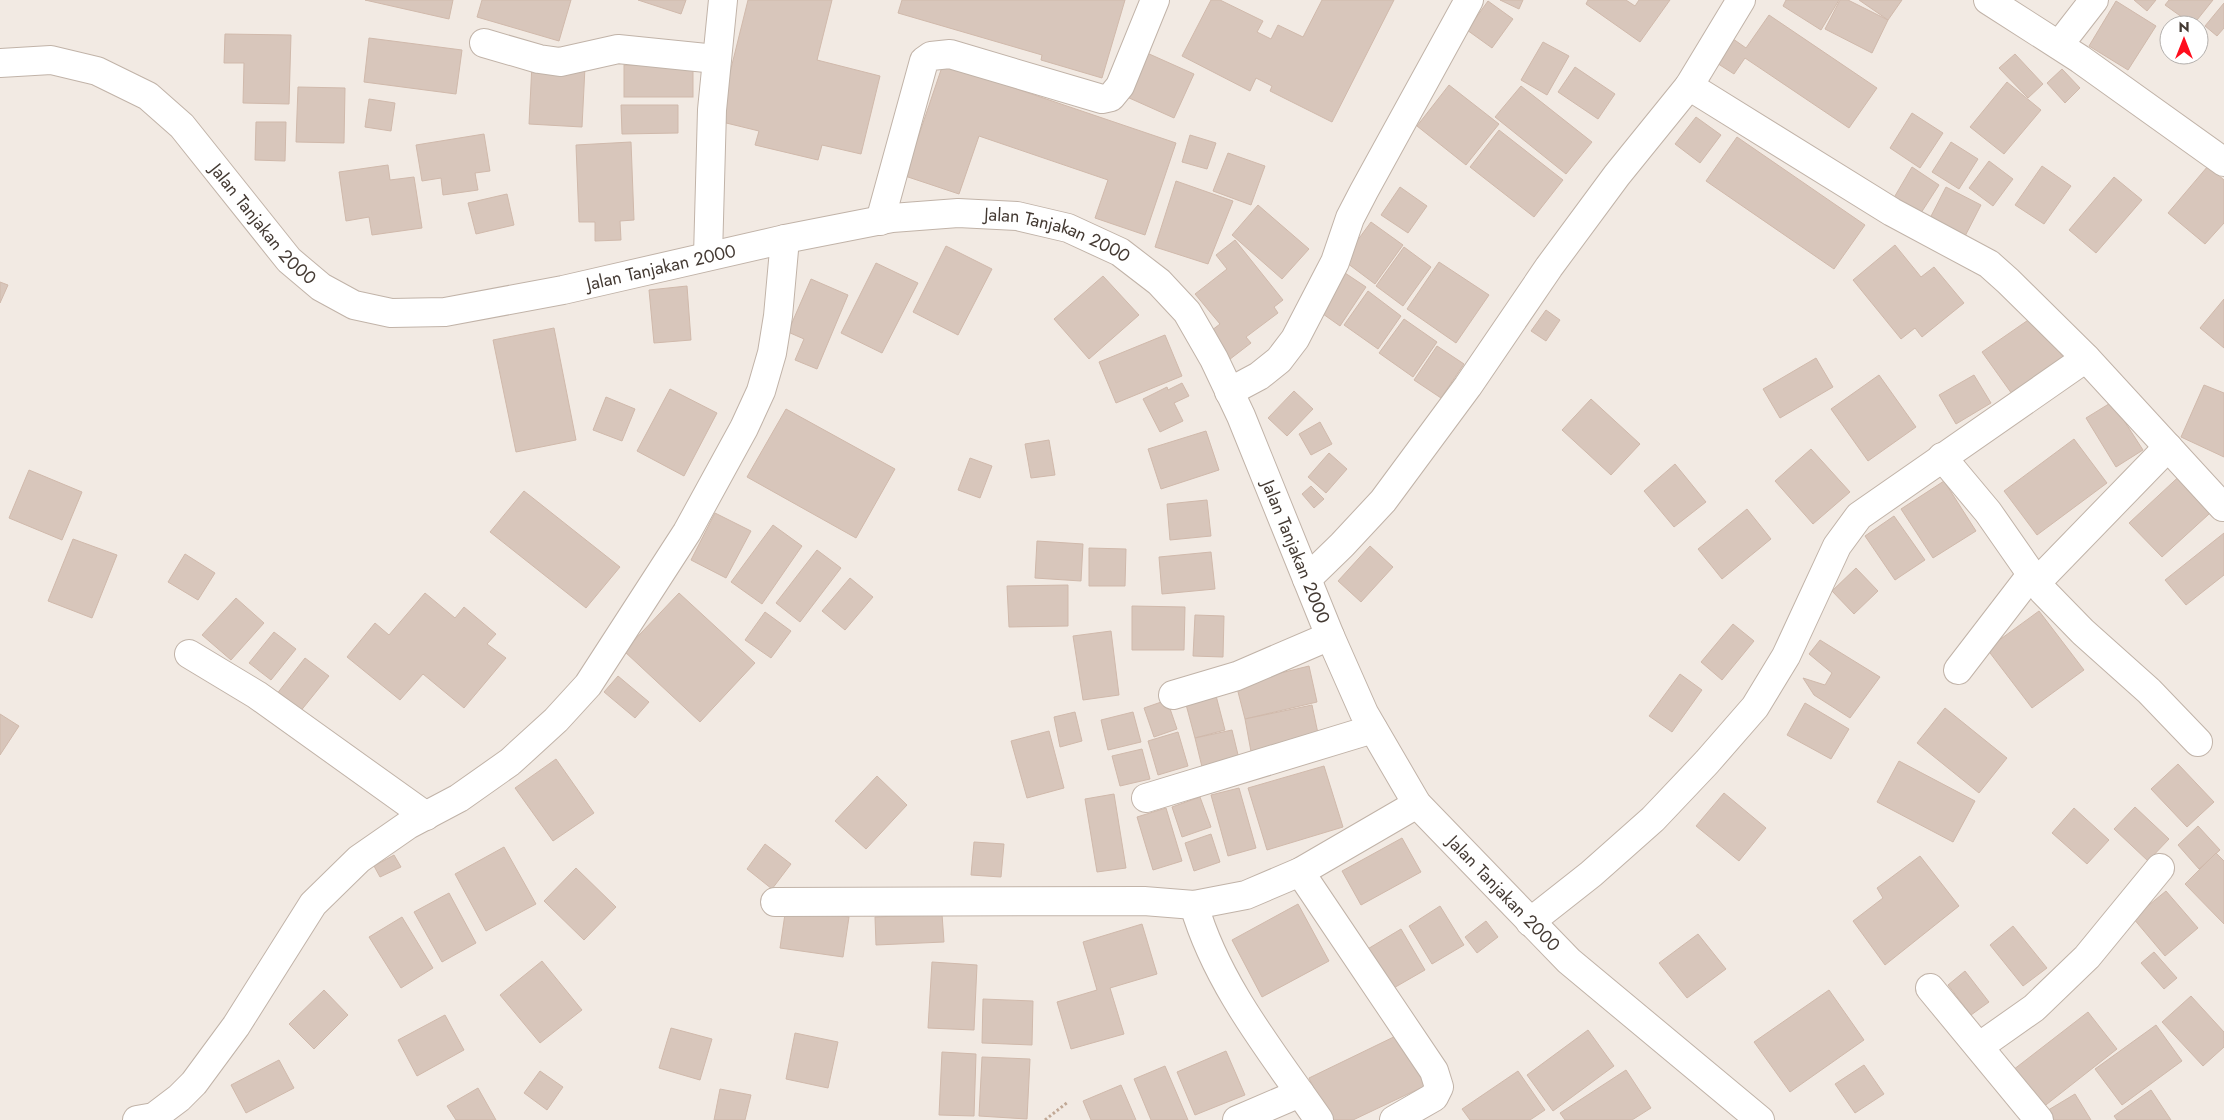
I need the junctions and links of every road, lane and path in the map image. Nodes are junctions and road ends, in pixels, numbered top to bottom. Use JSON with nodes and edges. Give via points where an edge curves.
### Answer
{"nodes":[{"id":1,"x":723,"y":0,"type":"edge"},
{"id":2,"x":1155,"y":0,"type":"edge"},
{"id":3,"x":1469,"y":0,"type":"edge"},
{"id":4,"x":1988,"y":0,"type":"edge"},
{"id":5,"x":2094,"y":0,"type":"edge"},
{"id":6,"x":1734,"y":4,"type":"edge"},
{"id":7,"x":484,"y":43,"type":"dead end"},
{"id":8,"x":2059,"y":45,"type":"junction"},
{"id":9,"x":716,"y":59,"type":"junction"},
{"id":10,"x":0,"y":64,"type":"edge"},
{"id":11,"x":1689,"y":86,"type":"junction"},
{"id":12,"x":2224,"y":162,"type":"edge"},
{"id":13,"x":880,"y":221,"type":"junction"},
{"id":14,"x":785,"y":238,"type":"junction"},
{"id":15,"x":708,"y":256,"type":"junction"},
{"id":16,"x":2086,"y":358,"type":"junction"},
{"id":17,"x":1229,"y":392,"type":"junction"},
{"id":18,"x":2168,"y":447,"type":"junction"},
{"id":19,"x":1942,"y":457,"type":"junction"},
{"id":20,"x":2224,"y":507,"type":"edge"},
{"id":21,"x":2034,"y":578,"type":"junction"},
{"id":22,"x":1307,"y":579,"type":"junction"},
{"id":23,"x":1330,"y":636,"type":"junction"},
{"id":24,"x":189,"y":654,"type":"dead end"},
{"id":25,"x":1958,"y":670,"type":"dead end"},
{"id":26,"x":1173,"y":695,"type":"dead end"},
{"id":27,"x":1373,"y":728,"type":"junction"},
{"id":28,"x":2198,"y":742,"type":"dead end"},
{"id":29,"x":1146,"y":798,"type":"dead end"},
{"id":30,"x":1417,"y":804,"type":"junction"},
{"id":31,"x":426,"y":816,"type":"junction"},
{"id":32,"x":2160,"y":868,"type":"dead end"},
{"id":33,"x":1300,"y":872,"type":"junction"},
{"id":34,"x":775,"y":902,"type":"dead end"},
{"id":35,"x":1194,"y":905,"type":"junction"},
{"id":36,"x":1530,"y":922,"type":"junction"},
{"id":37,"x":1930,"y":988,"type":"dead end"},
{"id":38,"x":1980,"y":1046,"type":"junction"},
{"id":39,"x":1300,"y":1093,"type":"junction"},
{"id":40,"x":1068,"y":1102,"type":"dead end"},
{"id":41,"x":182,"y":1109,"type":"edge"},
{"id":42,"x":137,"y":1120,"type":"edge"},
{"id":43,"x":1044,"y":1120,"type":"edge"},
{"id":44,"x":1236,"y":1120,"type":"edge"},
{"id":45,"x":1319,"y":1120,"type":"edge"},
{"id":46,"x":1394,"y":1120,"type":"edge"},
{"id":47,"x":1760,"y":1120,"type":"edge"},
{"id":48,"x":2039,"y":1120,"type":"edge"}],
"edges":[{"from":1,"to":9,"type":"street"},
{"from":2,"to":13,"type":"street","via":[[1120,86],[1111,97],[1102,99],[950,54],[931,56],[924,61]]},
{"from":3,"to":17,"type":"street","via":[[1350,218],[1335,262],[1295,339],[1279,360],[1259,376]]},
{"from":4,"to":8,"type":"street"},
{"from":5,"to":8,"type":"street"},
{"from":6,"to":11,"type":"street"},
{"from":7,"to":9,"type":"street","via":[[560,62],[618,49]]},
{"from":8,"to":12,"type":"street"},
{"from":9,"to":15,"type":"street"},
{"from":10,"to":15,"type":"street","name":"Jalan Tanjakan 2000","via":[[51,60],[97,70],[148,96],[182,126],[289,260],[322,287],[354,305],[391,313],[445,312],[562,290]]},
{"from":11,"to":16,"type":"street","via":[[1892,212],[1989,264]]},
{"from":11,"to":22,"type":"street","via":[[1554,260],[1468,386],[1383,501]]},
{"from":13,"to":14,"type":"street","name":"Jalan Tanjakan 2000"},
{"from":13,"to":17,"type":"street","name":"Jalan Tanjakan 2000","via":[[958,213],[1017,216],[1068,228],[1120,252],[1159,282],[1187,312]]},
{"from":14,"to":15,"type":"street","name":"Jalan Tanjakan 2000"},
{"from":14,"to":31,"type":"street","via":[[778,316],[761,391],[687,532],[588,685],[556,720],[510,762],[459,798]]},
{"from":16,"to":18,"type":"street"},
{"from":16,"to":19,"type":"street"},
{"from":17,"to":22,"type":"street","name":"Jalan Tanjakan 2000"},
{"from":18,"to":20,"type":"street"},
{"from":18,"to":21,"type":"street"},
{"from":19,"to":21,"type":"street","via":[[1988,512]]},
{"from":19,"to":36,"type":"street","via":[[1859,516],[1837,546],[1786,656],[1755,707],[1707,762],[1653,819]]},
{"from":21,"to":25,"type":"street"},
{"from":21,"to":28,"type":"street","via":[[2043,591],[2150,691]]},
{"from":22,"to":23,"type":"street","name":"Jalan Tanjakan 2000"},
{"from":23,"to":26,"type":"street","via":[[1237,676]]},
{"from":23,"to":27,"type":"street","name":"Jalan Tanjakan 2000"},
{"from":24,"to":31,"type":"street","via":[[257,695]]},
{"from":27,"to":29,"type":"street"},
{"from":27,"to":30,"type":"street","name":"Jalan Tanjakan 2000"},
{"from":30,"to":33,"type":"street"},
{"from":30,"to":36,"type":"street","name":"Jalan Tanjakan 2000"},
{"from":31,"to":41,"type":"street","via":[[359,859],[313,904],[236,1026],[194,1083]]},
{"from":32,"to":38,"type":"street","via":[[2087,957],[2034,1008]]},
{"from":33,"to":35,"type":"street","via":[[1246,895]]},
{"from":33,"to":46,"type":"street","via":[[1434,1071],[1439,1086],[1434,1097]]},
{"from":34,"to":35,"type":"street","via":[[1144,900]]},
{"from":35,"to":39,"type":"street","via":[[1202,933],[1217,965],[1238,1002]]},
{"from":36,"to":47,"type":"street","name":"Jalan Tanjakan 2000","via":[[1569,961]]},
{"from":37,"to":38,"type":"street"},
{"from":38,"to":48,"type":"street"},
{"from":39,"to":44,"type":"street"},
{"from":39,"to":45,"type":"street"},
{"from":40,"to":43,"type":"path"},
{"from":41,"to":42,"type":"street"}]}
